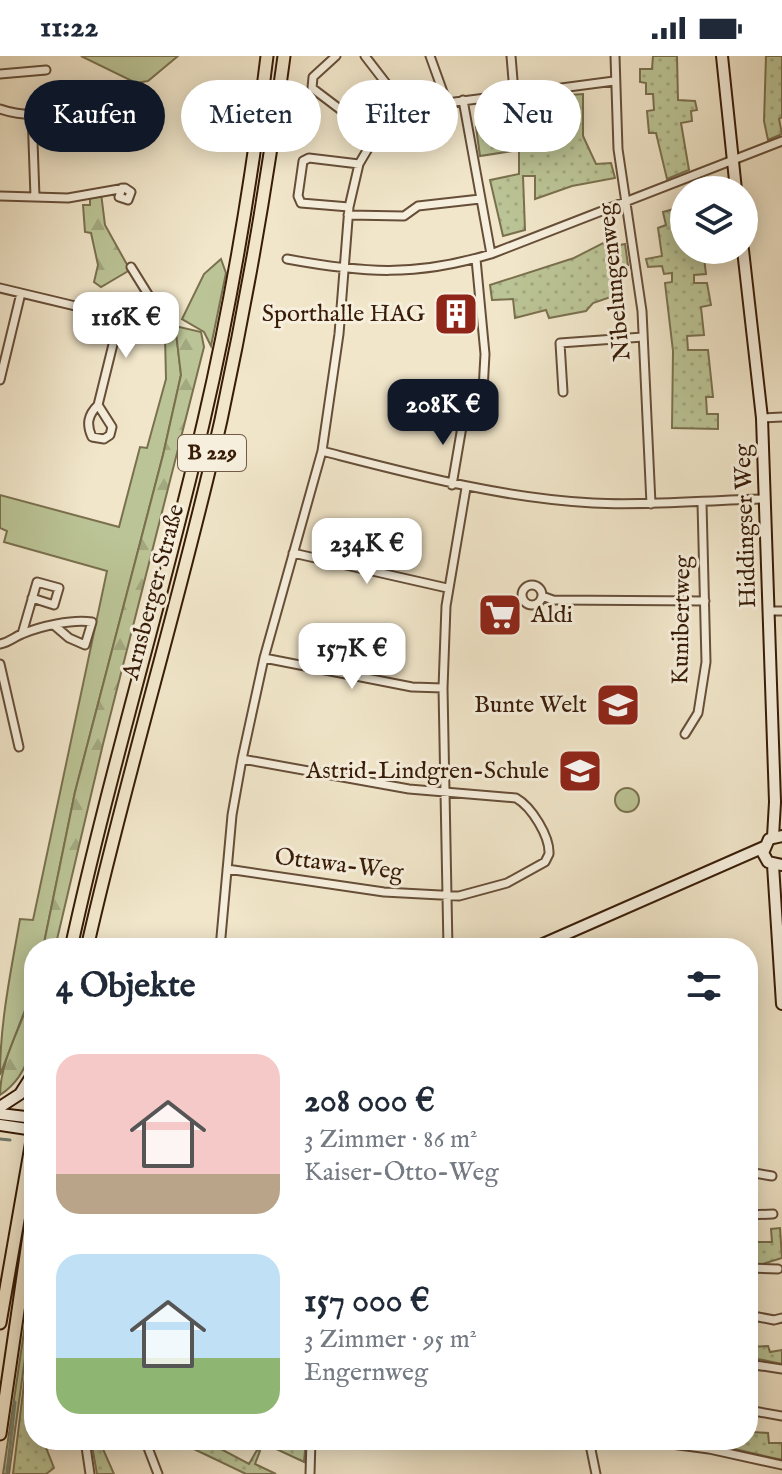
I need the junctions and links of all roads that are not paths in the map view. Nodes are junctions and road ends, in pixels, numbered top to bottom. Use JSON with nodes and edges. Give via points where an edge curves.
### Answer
{"nodes":[{"id":1,"x":267,"y":56,"type":"edge"},
{"id":2,"x":284,"y":56,"type":"edge"},
{"id":3,"x":336,"y":56,"type":"edge"},
{"id":4,"x":365,"y":56,"type":"edge"},
{"id":5,"x":430,"y":56,"type":"edge"},
{"id":6,"x":511,"y":56,"type":"edge"},
{"id":7,"x":615,"y":56,"type":"edge"},
{"id":8,"x":722,"y":56,"type":"edge"},
{"id":9,"x":46,"y":70,"type":"dead end"},
{"id":10,"x":0,"y":74,"type":"edge"},
{"id":11,"x":383,"y":80,"type":"edge"},
{"id":12,"x":439,"y":80,"type":"edge"},
{"id":13,"x":513,"y":80,"type":"edge"},
{"id":14,"x":614,"y":81,"type":"junction"},
{"id":15,"x":581,"y":85,"type":"edge"},
{"id":16,"x":474,"y":98,"type":"edge"},
{"id":17,"x":463,"y":100,"type":"junction"},
{"id":18,"x":458,"y":101,"type":"edge"},
{"id":19,"x":337,"y":107,"type":"edge"},
{"id":20,"x":0,"y":109,"type":"edge"},
{"id":21,"x":24,"y":112,"type":"edge"},
{"id":22,"x":782,"y":141,"type":"edge"},
{"id":23,"x":33,"y":152,"type":"edge"},
{"id":24,"x":368,"y":152,"type":"edge"},
{"id":25,"x":732,"y":163,"type":"junction"},
{"id":26,"x":359,"y":164,"type":"junction"},
{"id":27,"x":734,"y":176,"type":"edge"},
{"id":28,"x":122,"y":188,"type":"dead end"},
{"id":29,"x":0,"y":196,"type":"edge"},
{"id":30,"x":35,"y":197,"type":"junction"},
{"id":31,"x":480,"y":199,"type":"junction"},
{"id":32,"x":627,"y":203,"type":"junction"},
{"id":33,"x":349,"y":211,"type":"junction"},
{"id":34,"x":491,"y":254,"type":"junction"},
{"id":35,"x":287,"y":259,"type":"dead end"},
{"id":36,"x":476,"y":259,"type":"junction"},
{"id":37,"x":745,"y":264,"type":"edge"},
{"id":38,"x":131,"y":267,"type":"dead end"},
{"id":39,"x":345,"y":270,"type":"junction"},
{"id":40,"x":0,"y":288,"type":"edge"},
{"id":41,"x":21,"y":293,"type":"junction"},
{"id":42,"x":119,"y":320,"type":"junction"},
{"id":43,"x":643,"y":337,"type":"junction"},
{"id":44,"x":0,"y":380,"type":"edge"},
{"id":45,"x":563,"y":392,"type":"dead end"},
{"id":46,"x":98,"y":405,"type":"junction"},
{"id":47,"x":782,"y":417,"type":"edge"},
{"id":48,"x":762,"y":418,"type":"junction"},
{"id":49,"x":322,"y":451,"type":"junction"},
{"id":50,"x":452,"y":485,"type":"junction"},
{"id":51,"x":466,"y":488,"type":"junction"},
{"id":52,"x":765,"y":499,"type":"junction"},
{"id":53,"x":702,"y":503,"type":"junction"},
{"id":54,"x":651,"y":504,"type":"junction"},
{"id":55,"x":293,"y":553,"type":"junction"},
{"id":56,"x":447,"y":588,"type":"junction"},
{"id":57,"x":542,"y":596,"type":"dead end"},
{"id":58,"x":32,"y":598,"type":"dead end"},
{"id":59,"x":705,"y":601,"type":"junction"},
{"id":60,"x":769,"y":611,"type":"junction"},
{"id":61,"x":782,"y":611,"type":"edge"},
{"id":62,"x":55,"y":626,"type":"junction"},
{"id":63,"x":22,"y":634,"type":"junction"},
{"id":64,"x":0,"y":644,"type":"edge"},
{"id":65,"x":264,"y":658,"type":"junction"},
{"id":66,"x":0,"y":664,"type":"edge"},
{"id":67,"x":443,"y":688,"type":"junction"},
{"id":68,"x":685,"y":734,"type":"dead end"},
{"id":69,"x":19,"y":747,"type":"dead end"},
{"id":70,"x":242,"y":759,"type":"junction"},
{"id":71,"x":444,"y":791,"type":"junction"},
{"id":72,"x":779,"y":836,"type":"edge"},
{"id":73,"x":771,"y":859,"type":"edge"},
{"id":74,"x":227,"y":869,"type":"junction"},
{"id":75,"x":782,"y":881,"type":"edge"},
{"id":76,"x":778,"y":894,"type":"junction"},
{"id":77,"x":447,"y":897,"type":"junction"},
{"id":78,"x":73,"y":938,"type":"edge"},
{"id":79,"x":89,"y":938,"type":"edge"},
{"id":80,"x":221,"y":938,"type":"edge"},
{"id":81,"x":448,"y":938,"type":"edge"},
{"id":82,"x":557,"y":938,"type":"edge"},
{"id":83,"x":782,"y":1004,"type":"edge"},
{"id":84,"x":24,"y":1088,"type":"edge"},
{"id":85,"x":0,"y":1107,"type":"edge"},
{"id":86,"x":0,"y":1114,"type":"edge"},
{"id":87,"x":24,"y":1117,"type":"edge"},
{"id":88,"x":0,"y":1125,"type":"edge"},
{"id":89,"x":24,"y":1129,"type":"edge"},
{"id":90,"x":758,"y":1174,"type":"edge"},
{"id":91,"x":772,"y":1176,"type":"dead end"},
{"id":92,"x":24,"y":1187,"type":"edge"},
{"id":93,"x":773,"y":1214,"type":"dead end"},
{"id":94,"x":758,"y":1215,"type":"edge"},
{"id":95,"x":758,"y":1268,"type":"edge"},
{"id":96,"x":778,"y":1269,"type":"dead end"},
{"id":97,"x":24,"y":1273,"type":"edge"},
{"id":98,"x":758,"y":1317,"type":"edge"},
{"id":99,"x":782,"y":1318,"type":"edge"},
{"id":100,"x":0,"y":1323,"type":"edge"},
{"id":101,"x":758,"y":1365,"type":"edge"},
{"id":102,"x":782,"y":1369,"type":"edge"},
{"id":103,"x":758,"y":1412,"type":"edge"},
{"id":104,"x":782,"y":1416,"type":"edge"},
{"id":105,"x":0,"y":1434,"type":"edge"},
{"id":106,"x":86,"y":1450,"type":"edge"},
{"id":107,"x":149,"y":1450,"type":"edge"},
{"id":108,"x":311,"y":1450,"type":"edge"},
{"id":109,"x":590,"y":1450,"type":"edge"},
{"id":110,"x":714,"y":1450,"type":"edge"},
{"id":111,"x":782,"y":1465,"type":"edge"},
{"id":112,"x":90,"y":1474,"type":"edge"},
{"id":113,"x":158,"y":1474,"type":"edge"},
{"id":114,"x":310,"y":1474,"type":"edge"},
{"id":115,"x":596,"y":1474,"type":"edge"}],
"edges":[{"from":1,"to":78,"type":"main road","name":"Arnsberger Straße","number":"B 229","via":[[205,418]]},
{"from":2,"to":79,"type":"main road","name":"Arnsberger Straße","number":"B 229","via":[[258,237],[220,421]]},
{"from":3,"to":19,"type":"street","via":[[313,77],[312,88]]},
{"from":4,"to":11,"type":"street"},
{"from":5,"to":12,"type":"street"},
{"from":6,"to":13,"type":"street"},
{"from":7,"to":14,"type":"street","name":"Nibelungenweg"},
{"from":8,"to":25,"type":"main road"},
{"from":9,"to":10,"type":"street"},
{"from":14,"to":15,"type":"street"},
{"from":14,"to":32,"type":"street","name":"Nibelungenweg"},
{"from":16,"to":17,"type":"street"},
{"from":17,"to":18,"type":"street"},
{"from":17,"to":31,"type":"street"},
{"from":20,"to":21,"type":"street"},
{"from":22,"to":25,"type":"street"},
{"from":23,"to":30,"type":"street"},
{"from":24,"to":26,"type":"street"},
{"from":25,"to":27,"type":"main road"},
{"from":25,"to":32,"type":"street"},
{"from":26,"to":33,"type":"street"},
{"from":26,"to":33,"type":"street","via":[[303,161],[301,203]]},
{"from":28,"to":30,"type":"street","via":[[68,198]]},
{"from":29,"to":30,"type":"street"},
{"from":31,"to":33,"type":"street","via":[[418,206],[404,216]]},
{"from":31,"to":34,"type":"street"},
{"from":32,"to":34,"type":"street"},
{"from":32,"to":43,"type":"street","name":"Nibelungenweg"},
{"from":33,"to":39,"type":"street"},
{"from":34,"to":36,"type":"street"},
{"from":35,"to":39,"type":"street"},
{"from":36,"to":39,"type":"street","via":[[409,272]]},
{"from":36,"to":50,"type":"street","via":[[484,379],[480,398],[464,415]]},
{"from":37,"to":48,"type":"main road","name":"Hiddingser Weg"},
{"from":38,"to":42,"type":"street","via":[[148,303]]},
{"from":39,"to":49,"type":"street"},
{"from":40,"to":41,"type":"street"},
{"from":41,"to":42,"type":"street"},
{"from":41,"to":44,"type":"street"},
{"from":42,"to":46,"type":"street"},
{"from":43,"to":45,"type":"street","via":[[560,343]]},
{"from":43,"to":54,"type":"street","name":"Nibelungenweg"},
{"from":46,"to":46,"type":"street","via":[[112,427],[104,439],[92,437],[88,427]]},
{"from":47,"to":48,"type":"street"},
{"from":48,"to":52,"type":"main road","name":"Hiddingser Weg"},
{"from":49,"to":50,"type":"street"},
{"from":49,"to":55,"type":"street"},
{"from":50,"to":51,"type":"street"},
{"from":51,"to":54,"type":"street","via":[[589,503]]},
{"from":51,"to":56,"type":"street"},
{"from":52,"to":53,"type":"street"},
{"from":52,"to":60,"type":"main road","name":"Hiddingser Weg"},
{"from":53,"to":54,"type":"street"},
{"from":53,"to":59,"type":"street","name":"Kunibertweg"},
{"from":55,"to":56,"type":"street"},
{"from":55,"to":65,"type":"street"},
{"from":56,"to":67,"type":"street"},
{"from":57,"to":59,"type":"street"},
{"from":58,"to":63,"type":"street"},
{"from":59,"to":68,"type":"street","name":"Kunibertweg","via":[[706,662],[698,713]]},
{"from":60,"to":61,"type":"street"},
{"from":60,"to":72,"type":"main road","name":"Hiddingser Weg"},
{"from":62,"to":62,"type":"street","via":[[85,645],[92,622]]},
{"from":62,"to":63,"type":"street"},
{"from":63,"to":64,"type":"street"},
{"from":65,"to":67,"type":"street","via":[[412,687]]},
{"from":65,"to":70,"type":"street"},
{"from":66,"to":69,"type":"street"},
{"from":67,"to":71,"type":"street"},
{"from":70,"to":71,"type":"street"},
{"from":70,"to":74,"type":"street"},
{"from":71,"to":77,"type":"street"},
{"from":71,"to":77,"type":"street","name":"Ottawa-Weg","via":[[519,799],[550,851],[545,862],[507,883]]},
{"from":72,"to":73,"type":"main road"},
{"from":73,"to":76,"type":"main road"},
{"from":73,"to":82,"type":"main road","via":[[732,862]]},
{"from":74,"to":77,"type":"street","name":"Ottawa-Weg"},
{"from":74,"to":80,"type":"street"},
{"from":75,"to":76,"type":"main road"},
{"from":76,"to":83,"type":"main road"},
{"from":77,"to":81,"type":"street"},
{"from":84,"to":85,"type":"main road"},
{"from":86,"to":87,"type":"main road"},
{"from":88,"to":89,"type":"main road"},
{"from":90,"to":91,"type":"street"},
{"from":92,"to":100,"type":"main road"},
{"from":93,"to":94,"type":"street"},
{"from":95,"to":96,"type":"street"},
{"from":97,"to":105,"type":"main road"},
{"from":98,"to":99,"type":"street"},
{"from":101,"to":102,"type":"street"},
{"from":103,"to":104,"type":"street"},
{"from":106,"to":112,"type":"street"},
{"from":107,"to":113,"type":"street"},
{"from":108,"to":114,"type":"street"},
{"from":109,"to":115,"type":"street"},
{"from":110,"to":111,"type":"street"}]}
